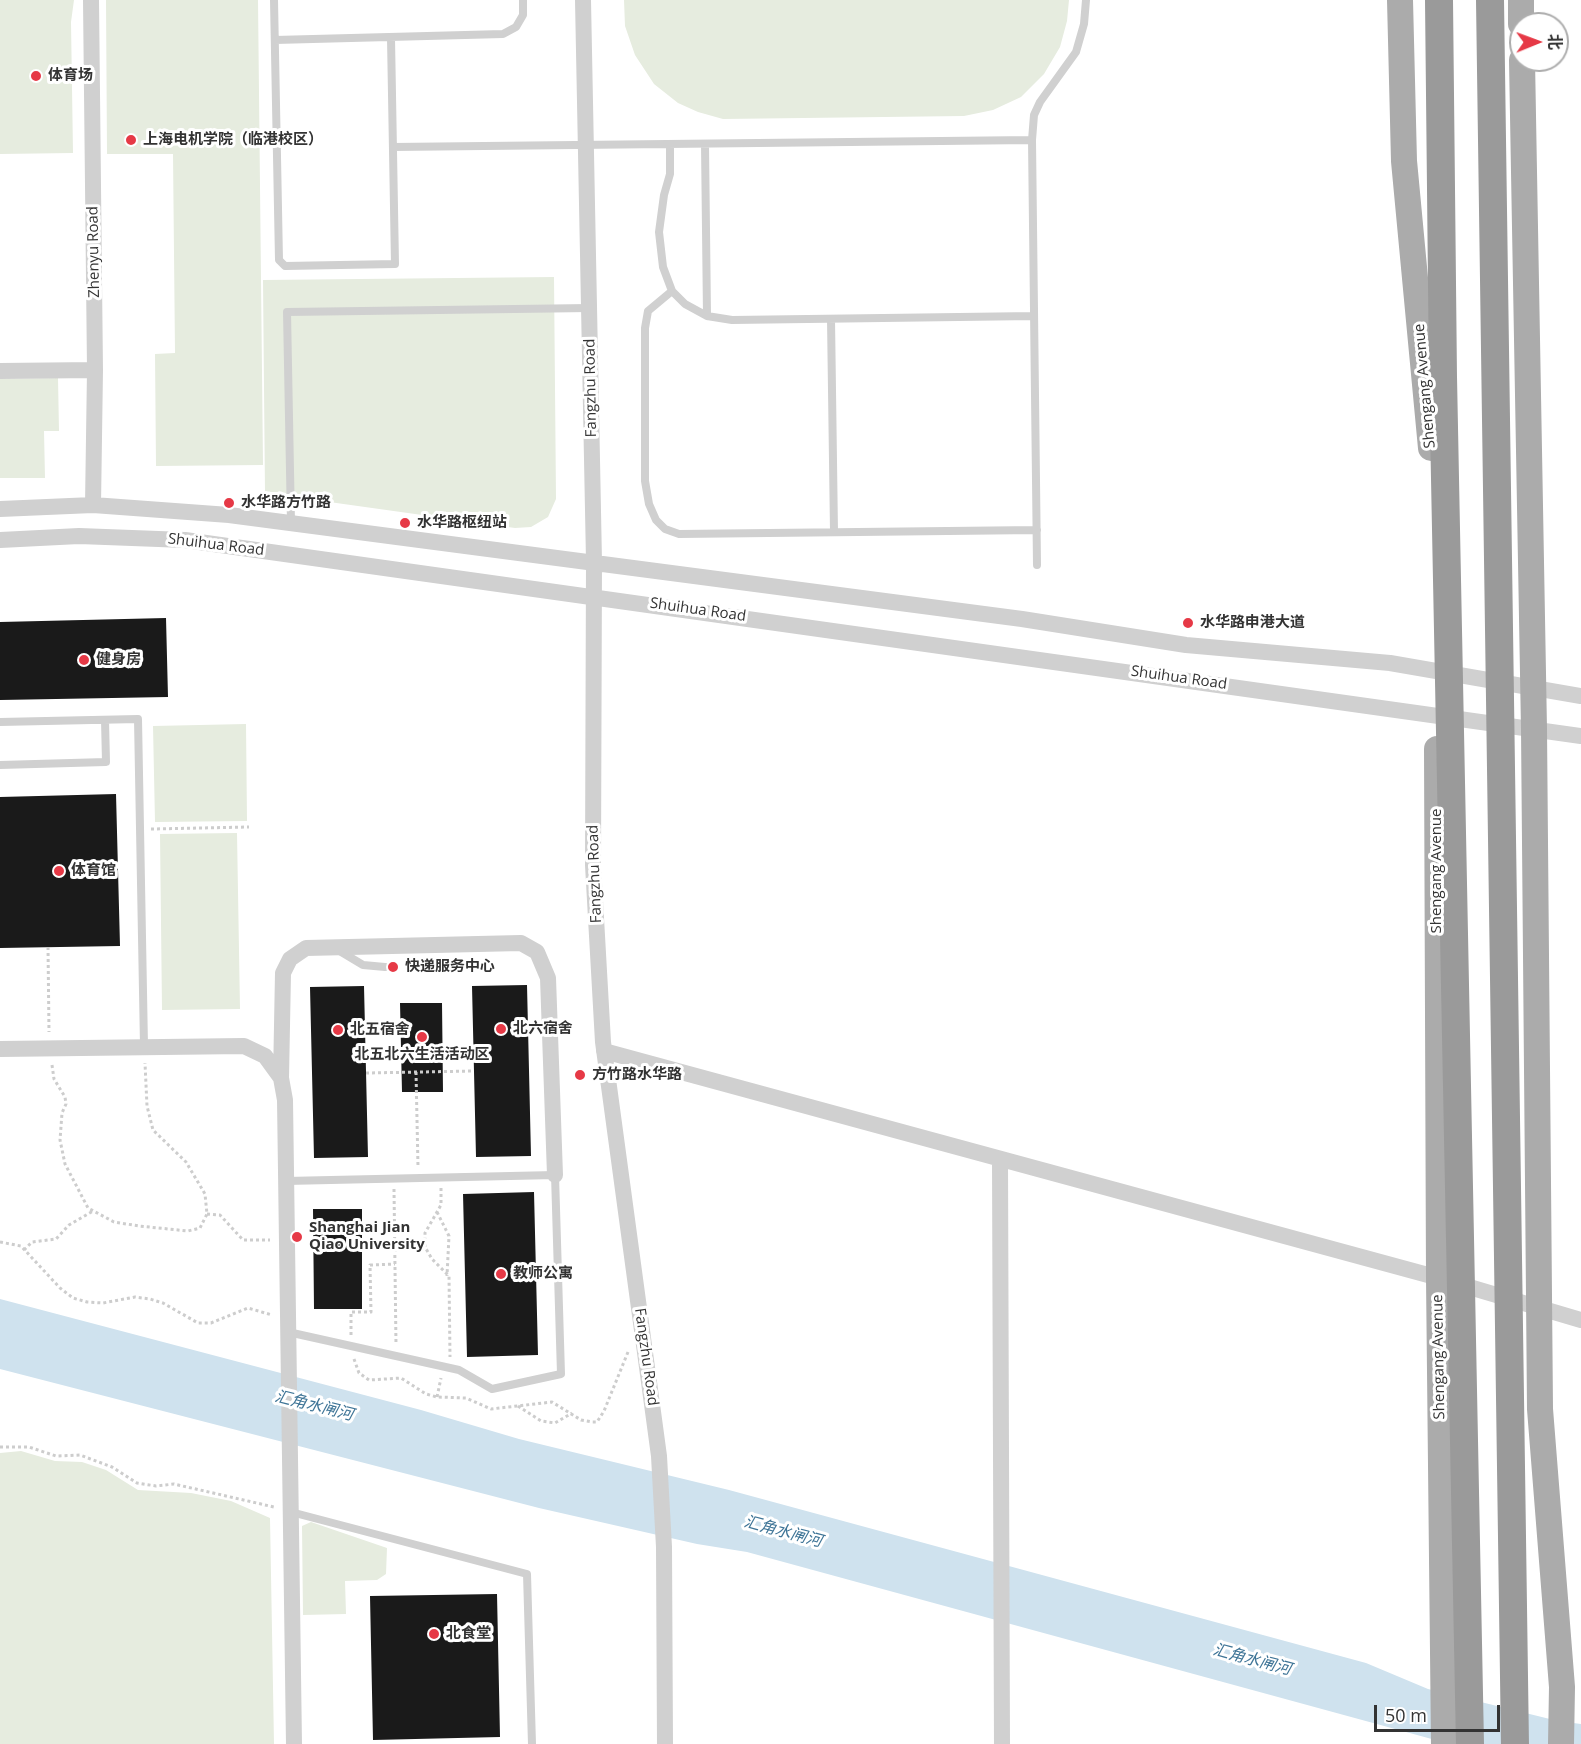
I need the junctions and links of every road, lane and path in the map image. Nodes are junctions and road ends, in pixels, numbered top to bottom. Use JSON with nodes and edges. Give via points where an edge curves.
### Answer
{"nodes":[{"id":1,"x":91,"y":0,"type":"edge"},
{"id":2,"x":274,"y":0,"type":"edge"},
{"id":3,"x":523,"y":0,"type":"edge"},
{"id":4,"x":583,"y":0,"type":"edge"},
{"id":5,"x":1086,"y":0,"type":"edge"},
{"id":6,"x":1400,"y":0,"type":"edge"},
{"id":7,"x":1439,"y":0,"type":"edge"},
{"id":8,"x":1490,"y":0,"type":"edge"},
{"id":9,"x":391,"y":38,"type":"junction"},
{"id":10,"x":275,"y":40,"type":"junction"},
{"id":11,"x":1522,"y":72,"type":"edge"},
{"id":12,"x":1032,"y":140,"type":"junction"},
{"id":13,"x":670,"y":144,"type":"junction"},
{"id":14,"x":705,"y":144,"type":"junction"},
{"id":15,"x":586,"y":145,"type":"junction"},
{"id":16,"x":393,"y":147,"type":"junction"},
{"id":17,"x":672,"y":291,"type":"junction"},
{"id":18,"x":590,"y":308,"type":"junction"},
{"id":19,"x":706,"y":316,"type":"junction"},
{"id":20,"x":1034,"y":316,"type":"junction"},
{"id":21,"x":831,"y":319,"type":"junction"},
{"id":22,"x":95,"y":370,"type":"junction"},
{"id":23,"x":0,"y":371,"type":"edge"},
{"id":24,"x":93,"y":505,"type":"junction"},
{"id":25,"x":0,"y":509,"type":"edge"},
{"id":26,"x":291,"y":523,"type":"junction"},
{"id":27,"x":1037,"y":530,"type":"junction"},
{"id":28,"x":834,"y":532,"type":"junction"},
{"id":29,"x":0,"y":540,"type":"edge"},
{"id":30,"x":594,"y":561,"type":"junction"},
{"id":31,"x":1037,"y":565,"type":"dead end"},
{"id":32,"x":592,"y":595,"type":"junction"},
{"id":33,"x":1435,"y":670,"type":"junction"},
{"id":34,"x":1533,"y":688,"type":"junction"},
{"id":35,"x":1581,"y":696,"type":"edge"},
{"id":36,"x":1437,"y":717,"type":"junction"},
{"id":37,"x":105,"y":720,"type":"junction"},
{"id":38,"x":0,"y":722,"type":"edge"},
{"id":39,"x":1534,"y":729,"type":"junction"},
{"id":40,"x":1581,"y":736,"type":"edge"},
{"id":41,"x":0,"y":765,"type":"edge"},
{"id":42,"x":249,"y":827,"type":"dead end"},
{"id":43,"x":140,"y":830,"type":"junction"},
{"id":44,"x":48,"y":947,"type":"dead end"},
{"id":45,"x":335,"y":947,"type":"junction"},
{"id":46,"x":385,"y":967,"type":"dead end"},
{"id":47,"x":50,"y":1040,"type":"junction"},
{"id":48,"x":144,"y":1046,"type":"junction"},
{"id":49,"x":0,"y":1049,"type":"edge"},
{"id":50,"x":604,"y":1051,"type":"junction"},
{"id":51,"x":474,"y":1071,"type":"dead end"},
{"id":52,"x":416,"y":1072,"type":"junction"},
{"id":53,"x":366,"y":1073,"type":"dead end"},
{"id":54,"x":281,"y":1078,"type":"junction"},
{"id":55,"x":999,"y":1160,"type":"junction"},
{"id":56,"x":555,"y":1175,"type":"junction"},
{"id":57,"x":442,"y":1177,"type":"junction"},
{"id":58,"x":394,"y":1178,"type":"junction"},
{"id":59,"x":418,"y":1178,"type":"junction"},
{"id":60,"x":286,"y":1181,"type":"junction"},
{"id":61,"x":93,"y":1211,"type":"junction"},
{"id":62,"x":437,"y":1212,"type":"junction"},
{"id":63,"x":207,"y":1214,"type":"junction"},
{"id":64,"x":287,"y":1240,"type":"junction"},
{"id":65,"x":0,"y":1242,"type":"edge"},
{"id":66,"x":24,"y":1250,"type":"junction"},
{"id":67,"x":395,"y":1264,"type":"junction"},
{"id":68,"x":362,"y":1265,"type":"dead end"},
{"id":69,"x":370,"y":1265,"type":"junction"},
{"id":70,"x":447,"y":1276,"type":"junction"},
{"id":71,"x":1438,"y":1278,"type":"junction"},
{"id":72,"x":1539,"y":1308,"type":"junction"},
{"id":73,"x":1581,"y":1320,"type":"edge"},
{"id":74,"x":288,"y":1326,"type":"junction"},
{"id":75,"x":351,"y":1346,"type":"junction"},
{"id":76,"x":397,"y":1356,"type":"junction"},
{"id":77,"x":450,"y":1369,"type":"junction"},
{"id":78,"x":359,"y":1373,"type":"dead end"},
{"id":79,"x":364,"y":1379,"type":"dead end"},
{"id":80,"x":440,"y":1381,"type":"dead end"},
{"id":81,"x":437,"y":1397,"type":"dead end"},
{"id":82,"x":517,"y":1406,"type":"dead end"},
{"id":83,"x":572,"y":1413,"type":"dead end"},
{"id":84,"x":0,"y":1447,"type":"edge"},
{"id":85,"x":291,"y":1512,"type":"junction"},
{"id":86,"x":294,"y":1744,"type":"edge"},
{"id":87,"x":532,"y":1744,"type":"edge"},
{"id":88,"x":665,"y":1744,"type":"edge"},
{"id":89,"x":1002,"y":1744,"type":"edge"},
{"id":90,"x":1444,"y":1744,"type":"edge"},
{"id":91,"x":1470,"y":1744,"type":"edge"},
{"id":92,"x":1515,"y":1744,"type":"edge"},
{"id":93,"x":1561,"y":1744,"type":"edge"}],
"edges":[{"from":1,"to":22,"type":"street","name":"Zhenyu Road"},
{"from":2,"to":10,"type":"lane"},
{"from":3,"to":9,"type":"lane","via":[[523,15],[516,27],[503,34]]},
{"from":4,"to":15,"type":"street","name":"Fangzhu Road"},
{"from":5,"to":12,"type":"lane","via":[[1076,52],[1040,102],[1034,115]]},
{"from":6,"to":33,"type":"main road","name":"Shengang Avenue","via":[[1404,161],[1431,425]]},
{"from":7,"to":91,"type":"highway","bridge":true},
{"from":8,"to":92,"type":"highway","bridge":true},
{"from":9,"to":10,"type":"lane"},
{"from":9,"to":16,"type":"lane"},
{"from":10,"to":16,"type":"lane","via":[[279,260],[285,267],[395,264]]},
{"from":11,"to":34,"type":"main road"},
{"from":12,"to":14,"type":"lane"},
{"from":12,"to":20,"type":"lane"},
{"from":13,"to":14,"type":"lane"},
{"from":13,"to":15,"type":"lane"},
{"from":13,"to":17,"type":"lane","via":[[670,174],[659,232],[663,267]]},
{"from":14,"to":19,"type":"lane"},
{"from":15,"to":16,"type":"lane"},
{"from":15,"to":18,"type":"street","name":"Fangzhu Road"},
{"from":17,"to":19,"type":"lane"},
{"from":17,"to":28,"type":"lane","via":[[648,310],[645,328],[645,482],[656,520],[665,529],[679,534]]},
{"from":18,"to":26,"type":"lane","via":[[287,312]]},
{"from":18,"to":30,"type":"street","name":"Fangzhu Road"},
{"from":19,"to":21,"type":"lane","via":[[732,320]]},
{"from":20,"to":21,"type":"lane"},
{"from":20,"to":27,"type":"lane"},
{"from":21,"to":28,"type":"lane"},
{"from":22,"to":23,"type":"street"},
{"from":22,"to":24,"type":"street","name":"Zhenyu Road"},
{"from":24,"to":25,"type":"street","name":"Shuihua Road"},
{"from":24,"to":26,"type":"street","name":"Shuihua Road"},
{"from":26,"to":30,"type":"street","name":"Shuihua Road"},
{"from":27,"to":28,"type":"lane"},
{"from":27,"to":31,"type":"lane"},
{"from":29,"to":32,"type":"street","name":"Shuihua Road","via":[[79,536],[185,540]]},
{"from":30,"to":32,"type":"street","name":"Fangzhu Road"},
{"from":30,"to":33,"type":"street","name":"Shuihua Road","via":[[1186,645]]},
{"from":32,"to":36,"type":"street","name":"Shuihua Road"},
{"from":32,"to":50,"type":"street","name":"Fangzhu Road","via":[[593,865]]},
{"from":33,"to":34,"type":"street","name":"Shuihua Road"},
{"from":33,"to":36,"type":"main road","name":"Shengang Avenue"},
{"from":34,"to":35,"type":"street","name":"Shuihua Road"},
{"from":34,"to":39,"type":"main road"},
{"from":36,"to":39,"type":"street","name":"Shuihua Road"},
{"from":36,"to":71,"type":"main road","name":"Shengang Avenue"},
{"from":37,"to":38,"type":"lane"},
{"from":37,"to":41,"type":"lane","via":[[105,762]]},
{"from":37,"to":43,"type":"lane","via":[[138,719]]},
{"from":39,"to":40,"type":"street","name":"Shuihua Road"},
{"from":39,"to":72,"type":"main road"},
{"from":42,"to":43,"type":"path"},
{"from":43,"to":48,"type":"lane"},
{"from":44,"to":47,"type":"path"},
{"from":45,"to":46,"type":"lane","via":[[363,965]]},
{"from":45,"to":54,"type":"street","via":[[306,948],[290,959],[283,973]]},
{"from":45,"to":56,"type":"street","via":[[522,943],[537,952],[549,978]]},
{"from":47,"to":48,"type":"street"},
{"from":47,"to":49,"type":"street"},
{"from":47,"to":61,"type":"path","via":[[54,1079],[66,1104],[60,1140],[65,1164],[84,1202]]},
{"from":48,"to":54,"type":"street","via":[[244,1046],[265,1056]]},
{"from":48,"to":63,"type":"path","via":[[151,1125],[197,1178]]},
{"from":50,"to":55,"type":"street"},
{"from":50,"to":88,"type":"street","name":"Fangzhu Road","via":[[659,1456],[664,1547]]},
{"from":51,"to":52,"type":"path"},
{"from":52,"to":53,"type":"path"},
{"from":52,"to":59,"type":"path"},
{"from":54,"to":60,"type":"street"},
{"from":55,"to":71,"type":"street"},
{"from":55,"to":89,"type":"street"},
{"from":56,"to":57,"type":"lane"},
{"from":56,"to":77,"type":"lane","via":[[561,1374],[492,1389]]},
{"from":57,"to":59,"type":"lane"},
{"from":57,"to":62,"type":"path"},
{"from":58,"to":59,"type":"lane"},
{"from":58,"to":60,"type":"lane"},
{"from":58,"to":67,"type":"path"},
{"from":60,"to":64,"type":"street"},
{"from":61,"to":63,"type":"path","via":[[123,1223],[188,1231],[200,1228]]},
{"from":61,"to":66,"type":"path","via":[[69,1225],[56,1239],[32,1242]]},
{"from":62,"to":70,"type":"path","via":[[449,1236]]},
{"from":62,"to":70,"type":"path","via":[[425,1233],[425,1247]]},
{"from":63,"to":64,"type":"path","via":[[220,1215],[243,1240]]},
{"from":64,"to":74,"type":"street"},
{"from":65,"to":66,"type":"path","via":[[11,1242]]},
{"from":66,"to":74,"type":"path","via":[[60,1288],[87,1302],[150,1299],[198,1323],[211,1323],[248,1308]]},
{"from":67,"to":69,"type":"path"},
{"from":67,"to":76,"type":"path"},
{"from":68,"to":69,"type":"path"},
{"from":69,"to":75,"type":"path","via":[[371,1312],[351,1312]]},
{"from":70,"to":77,"type":"path"},
{"from":71,"to":72,"type":"street"},
{"from":71,"to":90,"type":"main road","name":"Shengang Avenue"},
{"from":72,"to":73,"type":"street"},
{"from":72,"to":93,"type":"main road","via":[[1540,1409]]},
{"from":74,"to":75,"type":"lane"},
{"from":74,"to":85,"type":"street"},
{"from":75,"to":76,"type":"lane"},
{"from":76,"to":77,"type":"lane"},
{"from":78,"to":79,"type":"path"},
{"from":80,"to":81,"type":"path"},
{"from":82,"to":83,"type":"path","via":[[542,1421],[555,1422]]},
{"from":84,"to":85,"type":"path","via":[[29,1447],[56,1456],[80,1455],[112,1467],[137,1483],[174,1484]]},
{"from":85,"to":86,"type":"street"},
{"from":85,"to":87,"type":"lane","via":[[527,1574]]}]}
